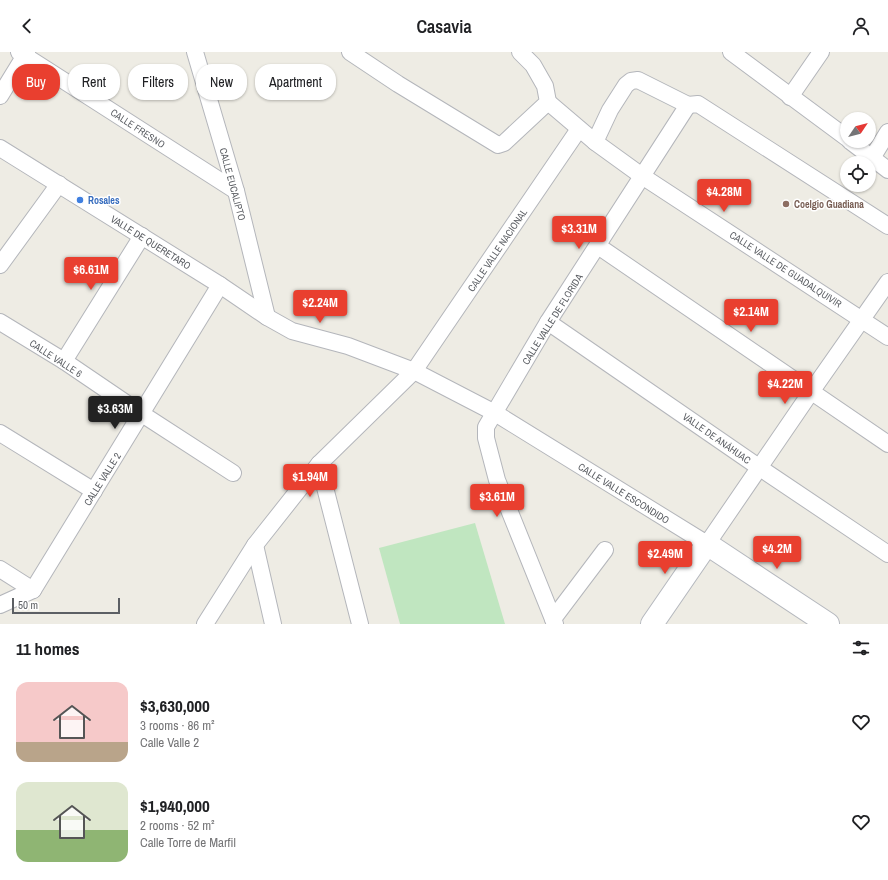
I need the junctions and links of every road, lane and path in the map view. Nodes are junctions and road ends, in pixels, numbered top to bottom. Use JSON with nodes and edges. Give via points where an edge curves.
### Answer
{"nodes":[{"id":1,"x":350,"y":52,"type":"edge"},
{"id":2,"x":520,"y":52,"type":"edge"},
{"id":3,"x":732,"y":52,"type":"edge"},
{"id":4,"x":821,"y":52,"type":"edge"},
{"id":5,"x":24,"y":53,"type":"edge"},
{"id":6,"x":194,"y":54,"type":"edge"},
{"id":7,"x":0,"y":96,"type":"edge"},
{"id":8,"x":790,"y":97,"type":"junction"},
{"id":9,"x":548,"y":102,"type":"junction"},
{"id":10,"x":688,"y":105,"type":"junction"},
{"id":11,"x":579,"y":129,"type":"junction"},
{"id":12,"x":888,"y":132,"type":"edge"},
{"id":13,"x":840,"y":133,"type":"edge"},
{"id":14,"x":595,"y":142,"type":"junction"},
{"id":15,"x":0,"y":148,"type":"edge"},
{"id":16,"x":859,"y":148,"type":"edge"},
{"id":17,"x":869,"y":156,"type":"edge"},
{"id":18,"x":873,"y":156,"type":"edge"},
{"id":19,"x":876,"y":161,"type":"edge"},
{"id":20,"x":888,"y":170,"type":"edge"},
{"id":21,"x":642,"y":176,"type":"junction"},
{"id":22,"x":59,"y":184,"type":"junction"},
{"id":23,"x":236,"y":191,"type":"junction"},
{"id":24,"x":888,"y":226,"type":"edge"},
{"id":25,"x":142,"y":236,"type":"junction"},
{"id":26,"x":598,"y":246,"type":"junction"},
{"id":27,"x":0,"y":265,"type":"edge"},
{"id":28,"x":888,"y":282,"type":"edge"},
{"id":29,"x":220,"y":285,"type":"junction"},
{"id":30,"x":267,"y":317,"type":"junction"},
{"id":31,"x":862,"y":319,"type":"junction"},
{"id":32,"x":0,"y":322,"type":"edge"},
{"id":33,"x":548,"y":322,"type":"junction"},
{"id":34,"x":888,"y":337,"type":"edge"},
{"id":35,"x":64,"y":361,"type":"junction"},
{"id":36,"x":414,"y":371,"type":"junction"},
{"id":37,"x":811,"y":392,"type":"junction"},
{"id":38,"x":495,"y":413,"type":"junction"},
{"id":39,"x":142,"y":414,"type":"junction"},
{"id":40,"x":0,"y":433,"type":"edge"},
{"id":41,"x":888,"y":444,"type":"edge"},
{"id":42,"x":319,"y":464,"type":"junction"},
{"id":43,"x":760,"y":468,"type":"junction"},
{"id":44,"x":233,"y":473,"type":"dead end"},
{"id":45,"x":94,"y":491,"type":"junction"},
{"id":46,"x":707,"y":544,"type":"junction"},
{"id":47,"x":255,"y":545,"type":"junction"},
{"id":48,"x":604,"y":550,"type":"dead end"},
{"id":49,"x":888,"y":554,"type":"edge"},
{"id":50,"x":0,"y":569,"type":"edge"},
{"id":51,"x":32,"y":590,"type":"junction"},
{"id":52,"x":0,"y":605,"type":"edge"},
{"id":53,"x":554,"y":621,"type":"edge"},
{"id":54,"x":658,"y":622,"type":"edge"},
{"id":55,"x":205,"y":624,"type":"edge"},
{"id":56,"x":273,"y":624,"type":"edge"},
{"id":57,"x":360,"y":624,"type":"edge"},
{"id":58,"x":828,"y":624,"type":"edge"}],
"edges":[{"from":1,"to":9,"type":"street","via":[[498,144],[504,143]]},
{"from":2,"to":9,"type":"street","via":[[533,65],[545,86]]},
{"from":3,"to":8,"type":"street"},
{"from":4,"to":8,"type":"street"},
{"from":5,"to":7,"type":"street"},
{"from":5,"to":23,"type":"street","name":"CALLE FRESNO"},
{"from":6,"to":23,"type":"street","name":"CALLE EUCALIPTO"},
{"from":8,"to":13,"type":"street"},
{"from":9,"to":11,"type":"street","name":"CALLE VALLE DE GUADALQUIVIR"},
{"from":10,"to":14,"type":"street","via":[[638,80],[631,81],[610,110]]},
{"from":10,"to":21,"type":"street","name":"CALLE VALLE DE FLORIDA"},
{"from":10,"to":24,"type":"street","via":[[698,104]]},
{"from":11,"to":14,"type":"street","name":"CALLE VALLE DE GUADALQUIVIR"},
{"from":11,"to":36,"type":"street","name":"CALLE VALLE NACIONAL"},
{"from":12,"to":18,"type":"street"},
{"from":14,"to":21,"type":"street","name":"CALLE VALLE DE GUADALQUIVIR"},
{"from":15,"to":22,"type":"street","name":"VALLE DE QUERETARO"},
{"from":16,"to":17,"type":"street"},
{"from":19,"to":20,"type":"street"},
{"from":21,"to":26,"type":"street","name":"CALLE VALLE DE FLORIDA"},
{"from":21,"to":31,"type":"street","name":"CALLE VALLE DE GUADALQUIVIR"},
{"from":22,"to":25,"type":"street","name":"VALLE DE QUERETARO"},
{"from":22,"to":27,"type":"street"},
{"from":23,"to":30,"type":"street","name":"CALLE EUCALIPTO"},
{"from":25,"to":29,"type":"street","name":"VALLE DE QUERETARO"},
{"from":25,"to":35,"type":"street"},
{"from":26,"to":33,"type":"street","name":"CALLE VALLE DE FLORIDA"},
{"from":26,"to":37,"type":"street"},
{"from":28,"to":31,"type":"street"},
{"from":29,"to":30,"type":"street","name":"VALLE DE QUERETARO"},
{"from":29,"to":39,"type":"street","name":"CALLE VALLE 2"},
{"from":30,"to":36,"type":"street","name":"CALLE VALLE ESCONDIDO","via":[[292,331],[348,346]]},
{"from":31,"to":34,"type":"street","name":"CALLE VALLE DE GUADALQUIVIR"},
{"from":31,"to":37,"type":"street"},
{"from":32,"to":35,"type":"street","name":"CALLE VALLE 6"},
{"from":33,"to":38,"type":"street","name":"CALLE VALLE DE FLORIDA"},
{"from":33,"to":43,"type":"street","name":"VALLE DE ANÁHUAC"},
{"from":35,"to":39,"type":"street","name":"CALLE VALLE 6"},
{"from":36,"to":38,"type":"street","name":"CALLE VALLE ESCONDIDO"},
{"from":36,"to":42,"type":"street","name":"CALLE VALLE NACIONAL"},
{"from":37,"to":41,"type":"street"},
{"from":37,"to":43,"type":"street"},
{"from":38,"to":46,"type":"street","name":"CALLE VALLE ESCONDIDO"},
{"from":38,"to":53,"type":"street","name":"CALLE VALLE DE FLORIDA","via":[[486,428],[495,473]]},
{"from":39,"to":44,"type":"street","name":"CALLE VALLE 6"},
{"from":39,"to":45,"type":"street","name":"CALLE VALLE 2"},
{"from":40,"to":45,"type":"street"},
{"from":42,"to":47,"type":"street","name":"CALLE VALLE NACIONAL"},
{"from":42,"to":57,"type":"street"},
{"from":43,"to":46,"type":"street"},
{"from":43,"to":49,"type":"street","name":"VALLE DE ANÁHUAC"},
{"from":45,"to":51,"type":"street","name":"CALLE VALLE 2"},
{"from":46,"to":54,"type":"street"},
{"from":46,"to":58,"type":"street","name":"CALLE VALLE ESCONDIDO"},
{"from":47,"to":55,"type":"street","name":"CALLE VALLE NACIONAL"},
{"from":47,"to":56,"type":"street"},
{"from":48,"to":53,"type":"street"},
{"from":50,"to":51,"type":"street"},
{"from":51,"to":52,"type":"street"}]}
